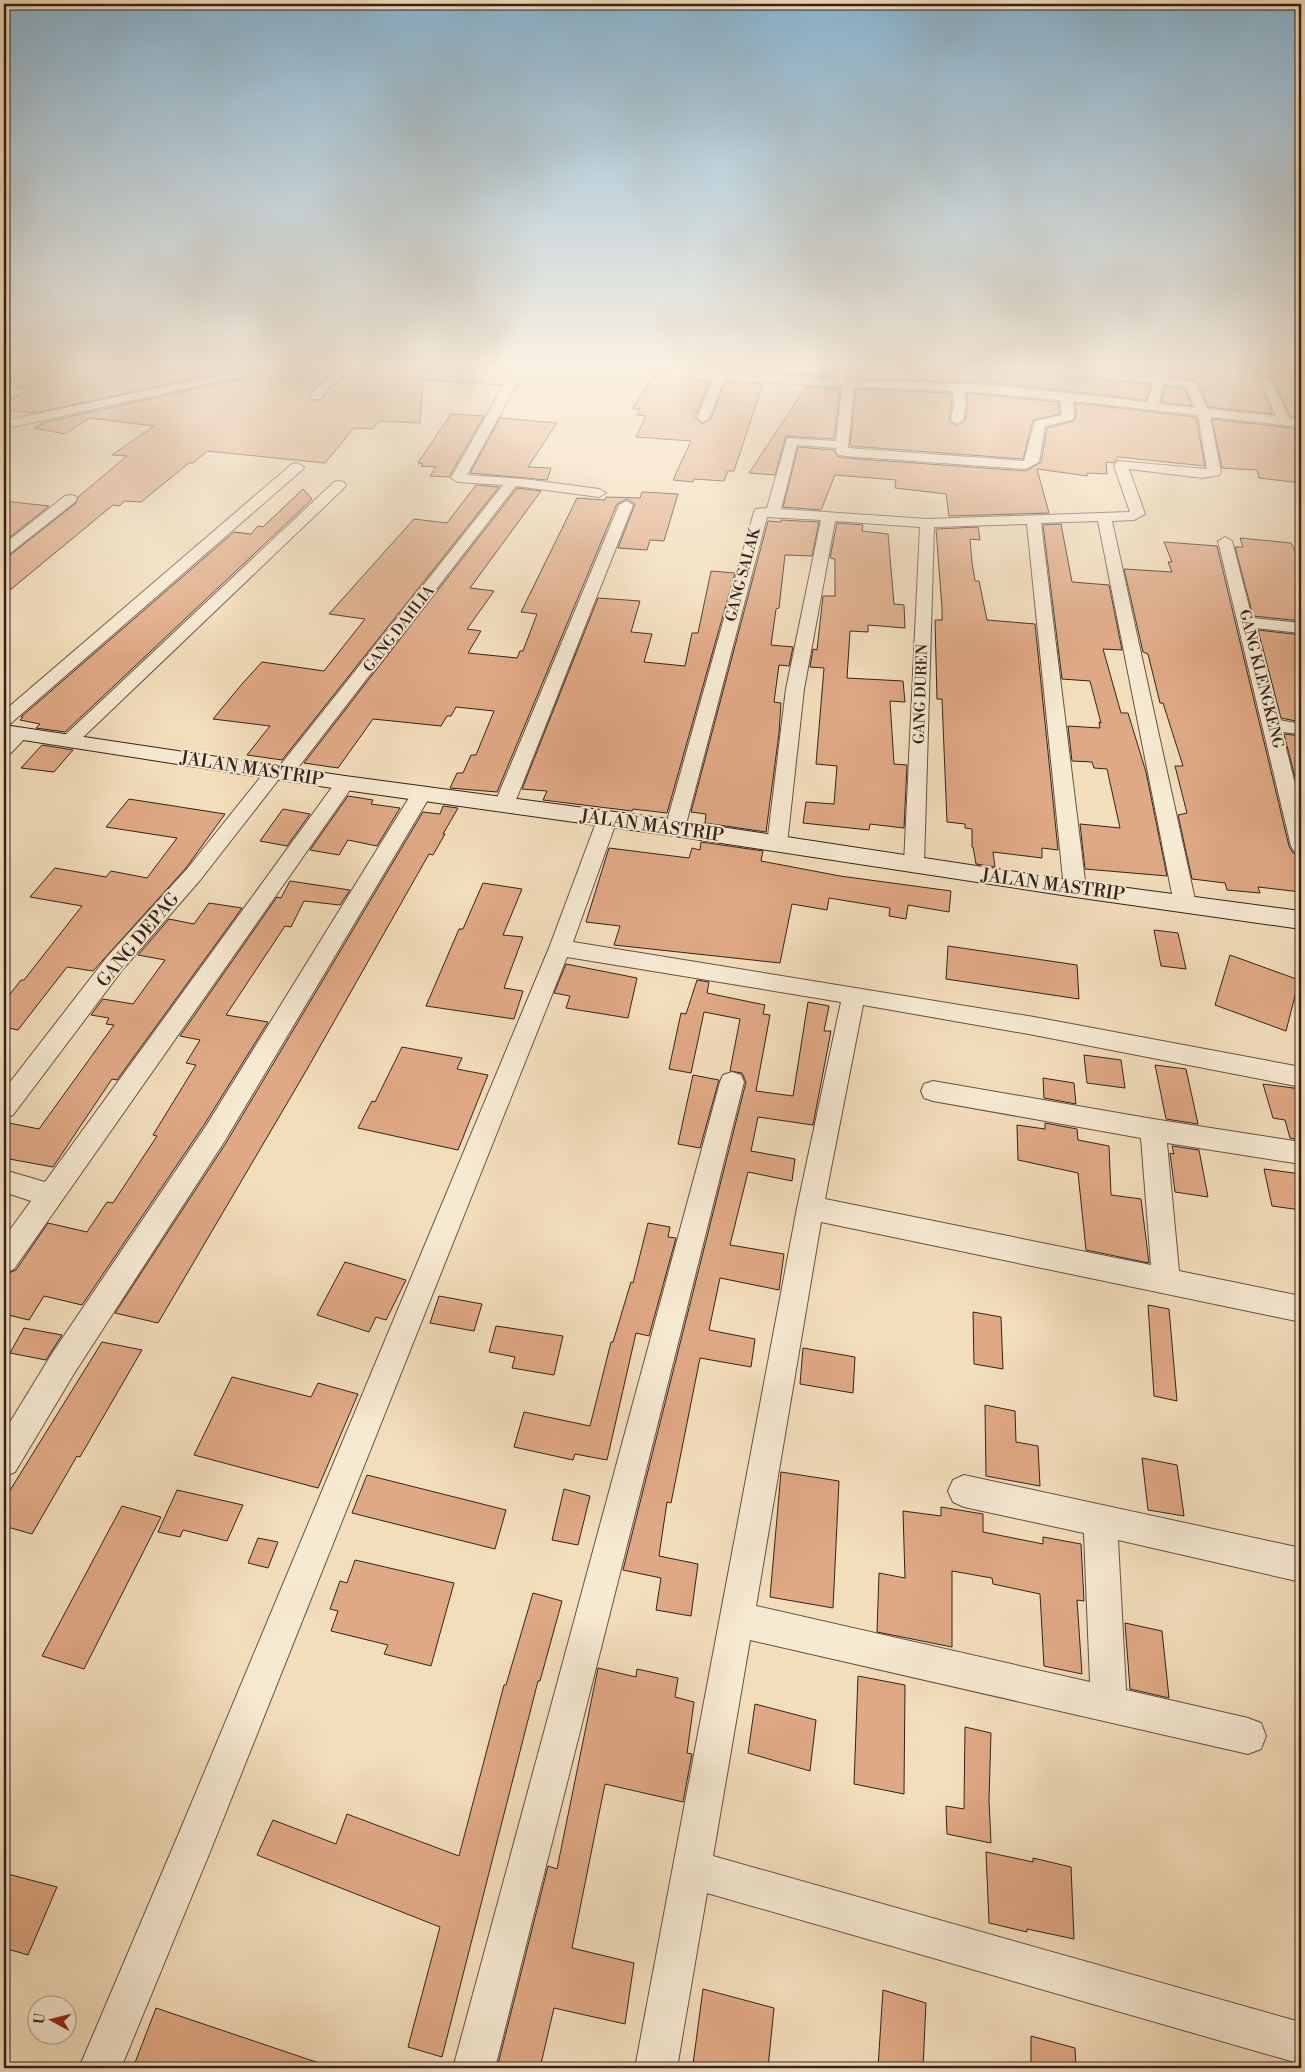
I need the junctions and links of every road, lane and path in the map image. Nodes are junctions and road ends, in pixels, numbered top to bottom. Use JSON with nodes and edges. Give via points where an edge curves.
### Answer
{"nodes":[{"id":1,"x":467,"y":462,"type":"edge"},
{"id":2,"x":786,"y":462,"type":"edge"},
{"id":3,"x":980,"y":462,"type":"edge"},
{"id":4,"x":1032,"y":462,"type":"edge"},
{"id":5,"x":1212,"y":462,"type":"edge"},
{"id":6,"x":297,"y":467,"type":"dead end"},
{"id":7,"x":512,"y":483,"type":"junction"},
{"id":8,"x":339,"y":485,"type":"dead end"},
{"id":9,"x":600,"y":493,"type":"dead end"},
{"id":10,"x":70,"y":499,"type":"dead end"},
{"id":11,"x":626,"y":505,"type":"dead end"},
{"id":12,"x":773,"y":513,"type":"junction"},
{"id":13,"x":1104,"y":517,"type":"junction"},
{"id":14,"x":829,"y":518,"type":"junction"},
{"id":15,"x":1034,"y":521,"type":"junction"},
{"id":16,"x":927,"y":523,"type":"junction"},
{"id":17,"x":1225,"y":541,"type":"dead end"},
{"id":18,"x":4,"y":551,"type":"edge"},
{"id":19,"x":1247,"y":622,"type":"junction"},
{"id":20,"x":1301,"y":628,"type":"edge"},
{"id":21,"x":1273,"y":724,"type":"junction"},
{"id":22,"x":9,"y":728,"type":"edge"},
{"id":23,"x":1301,"y":729,"type":"edge"},
{"id":24,"x":70,"y":740,"type":"junction"},
{"id":25,"x":4,"y":749,"type":"edge"},
{"id":26,"x":278,"y":773,"type":"junction"},
{"id":27,"x":345,"y":783,"type":"junction"},
{"id":28,"x":422,"y":793,"type":"junction"},
{"id":29,"x":504,"y":805,"type":"junction"},
{"id":30,"x":607,"y":820,"type":"junction"},
{"id":31,"x":675,"y":828,"type":"junction"},
{"id":32,"x":777,"y":844,"type":"junction"},
{"id":33,"x":1301,"y":846,"type":"edge"},
{"id":34,"x":914,"y":864,"type":"junction"},
{"id":35,"x":1075,"y":889,"type":"junction"},
{"id":36,"x":1186,"y":904,"type":"junction"},
{"id":37,"x":1301,"y":920,"type":"edge"},
{"id":38,"x":560,"y":948,"type":"junction"},
{"id":39,"x":854,"y":995,"type":"junction"},
{"id":40,"x":1301,"y":1077,"type":"edge"},
{"id":41,"x":732,"y":1082,"type":"dead end"},
{"id":42,"x":934,"y":1091,"type":"dead end"},
{"id":43,"x":4,"y":1108,"type":"edge"},
{"id":44,"x":1153,"y":1130,"type":"junction"},
{"id":45,"x":1301,"y":1153,"type":"edge"},
{"id":46,"x":4,"y":1182,"type":"edge"},
{"id":47,"x":51,"y":1195,"type":"junction"},
{"id":48,"x":810,"y":1208,"type":"junction"},
{"id":49,"x":4,"y":1260,"type":"edge"},
{"id":50,"x":1166,"y":1280,"type":"junction"},
{"id":51,"x":1301,"y":1309,"type":"edge"},
{"id":52,"x":4,"y":1461,"type":"edge"},
{"id":53,"x":964,"y":1491,"type":"dead end"},
{"id":54,"x":1100,"y":1520,"type":"junction"},
{"id":55,"x":1301,"y":1565,"type":"edge"},
{"id":56,"x":736,"y":1619,"type":"junction"},
{"id":57,"x":1109,"y":1703,"type":"junction"},
{"id":58,"x":1248,"y":1736,"type":"dead end"},
{"id":59,"x":691,"y":1869,"type":"junction"},
{"id":60,"x":1300,"y":2043,"type":"dead end"},
{"id":61,"x":100,"y":2068,"type":"edge"},
{"id":62,"x":474,"y":2068,"type":"edge"},
{"id":63,"x":656,"y":2068,"type":"edge"}],
"edges":[{"from":1,"to":7,"type":"street","via":[[458,477]]},
{"from":2,"to":12,"type":"street","name":"GANG SALAK"},
{"from":3,"to":4,"type":"street","via":[[1026,465]]},
{"from":5,"to":13,"type":"street","via":[[1214,472],[1203,474],[1123,464],[1138,514]]},
{"from":6,"to":22,"type":"street","via":[[175,574]]},
{"from":7,"to":9,"type":"street"},
{"from":7,"to":26,"type":"street","name":"GANG DAHLIA","via":[[335,710]]},
{"from":8,"to":24,"type":"street"},
{"from":10,"to":18,"type":"street"},
{"from":11,"to":29,"type":"street"},
{"from":12,"to":14,"type":"street"},
{"from":12,"to":31,"type":"street","name":"GANG SALAK","via":[[761,512],[758,515]]},
{"from":13,"to":15,"type":"street"},
{"from":13,"to":36,"type":"street"},
{"from":14,"to":16,"type":"street"},
{"from":14,"to":32,"type":"street","via":[[795,689]]},
{"from":15,"to":16,"type":"street"},
{"from":15,"to":35,"type":"street"},
{"from":16,"to":34,"type":"street","name":"GANG DUREN"},
{"from":17,"to":19,"type":"street","name":"GANG KLENGKENG"},
{"from":19,"to":20,"type":"street"},
{"from":19,"to":21,"type":"street","name":"GANG KLENGKENG"},
{"from":21,"to":23,"type":"street"},
{"from":21,"to":33,"type":"street","name":"GANG KLENGKENG"},
{"from":22,"to":24,"type":"main road","name":"JALAN MASTRIP"},
{"from":22,"to":25,"type":"street"},
{"from":24,"to":26,"type":"main road","name":"JALAN MASTRIP"},
{"from":26,"to":27,"type":"main road","name":"JALAN MASTRIP"},
{"from":26,"to":43,"type":"street","name":"GANG DEPAG","via":[[115,964]]},
{"from":27,"to":28,"type":"main road","name":"JALAN MASTRIP"},
{"from":27,"to":47,"type":"street"},
{"from":28,"to":29,"type":"main road","name":"JALAN MASTRIP"},
{"from":28,"to":52,"type":"street","via":[[215,1134],[64,1362]]},
{"from":29,"to":30,"type":"main road","name":"JALAN MASTRIP"},
{"from":30,"to":31,"type":"main road","name":"JALAN MASTRIP"},
{"from":30,"to":38,"type":"street"},
{"from":31,"to":32,"type":"main road","name":"JALAN MASTRIP"},
{"from":32,"to":34,"type":"main road","name":"JALAN MASTRIP"},
{"from":34,"to":35,"type":"main road","name":"JALAN MASTRIP"},
{"from":35,"to":36,"type":"main road","name":"JALAN MASTRIP"},
{"from":36,"to":37,"type":"main road","name":"JALAN MASTRIP"},
{"from":38,"to":39,"type":"street"},
{"from":38,"to":61,"type":"street","via":[[201,1829]]},
{"from":39,"to":40,"type":"street"},
{"from":39,"to":48,"type":"street"},
{"from":41,"to":62,"type":"street"},
{"from":42,"to":44,"type":"street"},
{"from":44,"to":45,"type":"street"},
{"from":44,"to":50,"type":"street"},
{"from":46,"to":47,"type":"street"},
{"from":47,"to":49,"type":"street"},
{"from":48,"to":50,"type":"street"},
{"from":48,"to":56,"type":"street"},
{"from":50,"to":51,"type":"street"},
{"from":53,"to":54,"type":"street"},
{"from":54,"to":55,"type":"street"},
{"from":54,"to":57,"type":"street"},
{"from":56,"to":57,"type":"street"},
{"from":56,"to":59,"type":"street"},
{"from":57,"to":58,"type":"street"},
{"from":59,"to":60,"type":"street"},
{"from":59,"to":63,"type":"street"}]}
